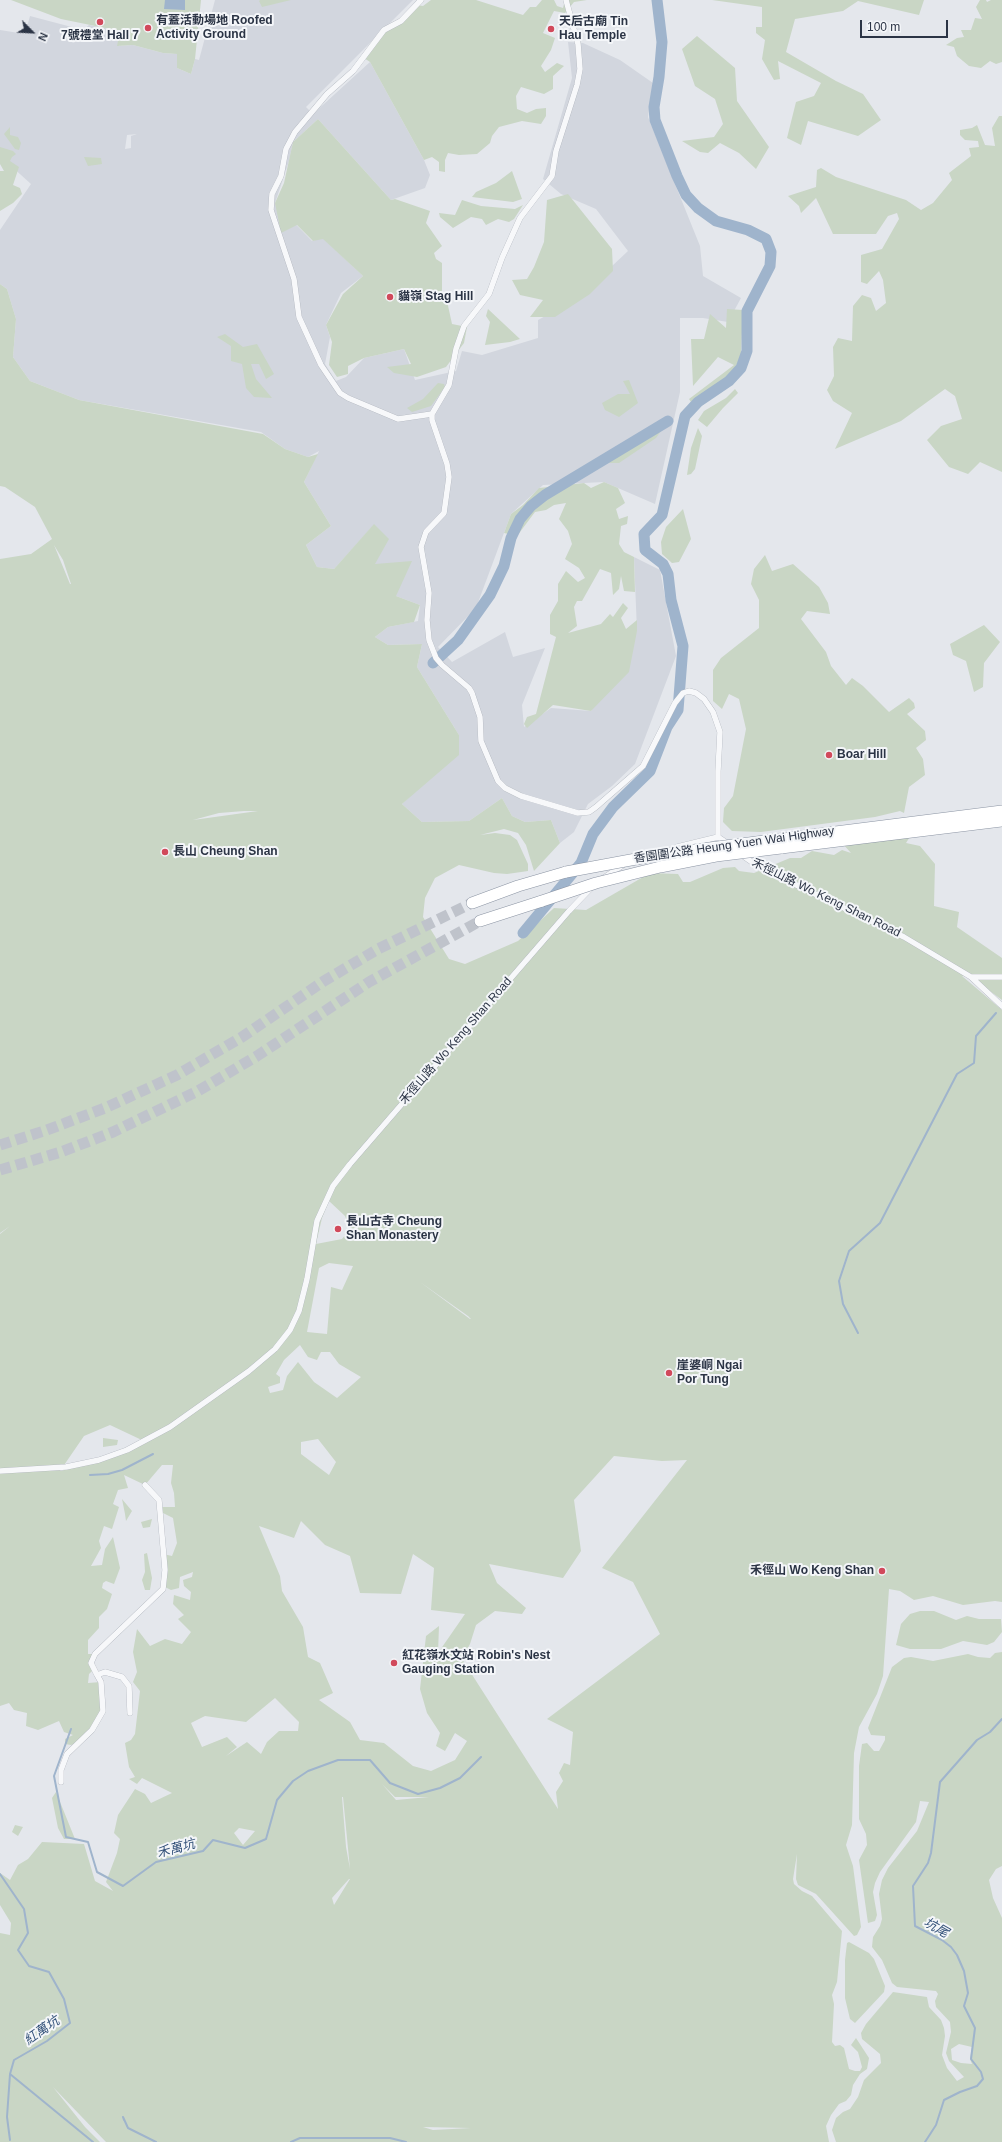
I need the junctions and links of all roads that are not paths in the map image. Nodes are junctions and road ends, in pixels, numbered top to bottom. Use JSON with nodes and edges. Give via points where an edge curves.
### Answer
{"nodes":[{"id":1,"x":421,"y":0,"type":"edge"},
{"id":2,"x":566,"y":0,"type":"edge"},
{"id":3,"x":432,"y":414,"type":"junction"},
{"id":4,"x":1002,"y":811,"type":"edge"},
{"id":5,"x":1002,"y":821,"type":"edge"},
{"id":6,"x":954,"y":822,"type":"junction"},
{"id":7,"x":718,"y":837,"type":"junction"},
{"id":8,"x":780,"y":843,"type":"junction"},
{"id":9,"x":472,"y":903,"type":"tunnel mouth"},
{"id":10,"x":480,"y":921,"type":"tunnel mouth"},
{"id":11,"x":971,"y":977,"type":"junction"},
{"id":12,"x":1002,"y":977,"type":"edge"},
{"id":13,"x":1002,"y":1006,"type":"edge"},
{"id":14,"x":0,"y":1471,"type":"edge"},
{"id":15,"x":144,"y":1485,"type":"dead end"},
{"id":16,"x":97,"y":1675,"type":"junction"},
{"id":17,"x":130,"y":1713,"type":"dead end"},
{"id":18,"x":61,"y":1782,"type":"dead end"}],
"edges":[{"from":1,"to":3,"type":"street","via":[[401,21],[384,30],[353,71],[327,94],[294,132],[286,149],[281,176],[272,194],[271,210],[294,279],[301,321],[321,365],[340,393],[398,419]]},
{"from":2,"to":3,"type":"street","via":[[578,44],[580,69],[556,151],[552,176],[520,218],[489,294],[464,326],[456,349],[449,385]]},
{"from":3,"to":7,"type":"street","via":[[449,477],[444,513],[426,532],[421,547],[429,594],[429,640],[436,658],[472,693],[480,717],[481,741],[498,781],[505,788],[521,796],[578,813],[589,812],[643,766],[675,703],[680,696],[689,691],[704,699],[713,712],[720,732]]},
{"from":4,"to":6,"type":"highway","name":"香園圍公路 Heung Yuen Wai Highway"},
{"from":5,"to":6,"type":"highway","name":"香園圍公路 Heung Yuen Wai Highway"},
{"from":6,"to":8,"type":"highway","name":"香園圍公路 Heung Yuen Wai Highway"},
{"from":7,"to":11,"type":"street","name":"禾徑山路 Wo Keng Shan Road","via":[[751,863],[904,937]]},
{"from":7,"to":14,"type":"street","name":"禾徑山路 Wo Keng Shan Road","via":[[642,856],[625,864],[594,886],[559,923],[333,1186],[316,1221],[299,1311],[286,1336],[266,1358],[170,1427],[127,1450],[99,1460],[66,1467]]},
{"from":8,"to":9,"type":"highway","name":"香園圍公路 Heung Yuen Wai Highway","bridge":true,"via":[[663,854],[566,872]]},
{"from":8,"to":10,"type":"highway","name":"香園圍公路 Heung Yuen Wai Highway","bridge":true,"via":[[660,867],[596,883]]},
{"from":11,"to":12,"type":"street"},
{"from":11,"to":13,"type":"street","name":"禾徑山路 Wo Keng Shan Road"},
{"from":15,"to":16,"type":"street","via":[[159,1500],[165,1570],[163,1589],[95,1654],[92,1663]]},
{"from":16,"to":17,"type":"street","via":[[105,1672],[122,1677],[129,1686]]},
{"from":16,"to":18,"type":"street","via":[[101,1682],[103,1711],[92,1730],[67,1754],[61,1770]]}]}
